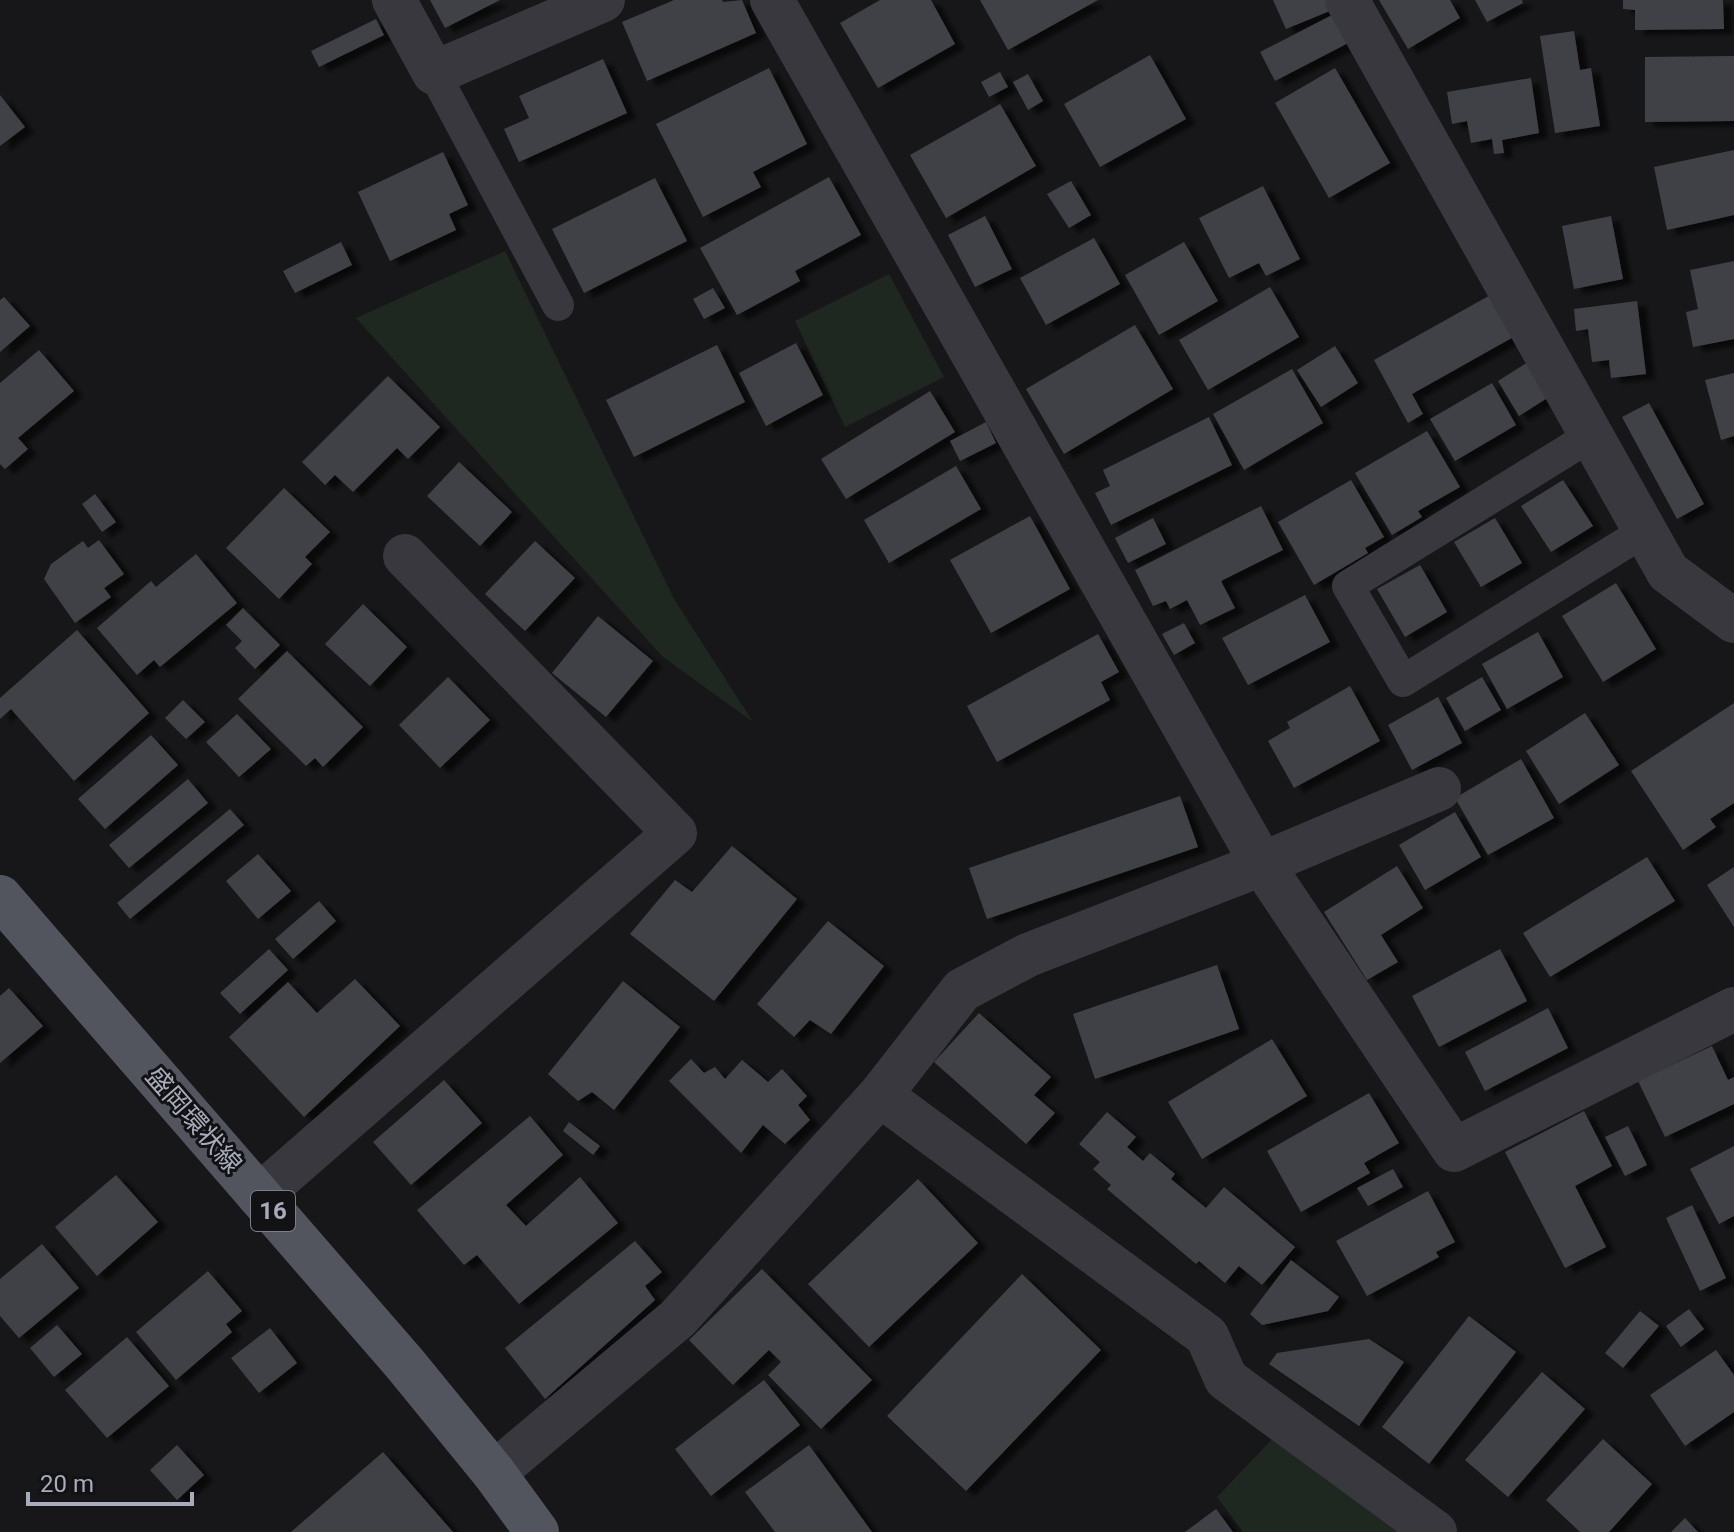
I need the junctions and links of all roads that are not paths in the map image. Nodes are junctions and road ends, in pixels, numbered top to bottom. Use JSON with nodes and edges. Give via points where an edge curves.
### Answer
{"nodes":[{"id":1,"x":394,"y":0,"type":"edge"},
{"id":2,"x":603,"y":0,"type":"edge"},
{"id":3,"x":772,"y":0,"type":"edge"},
{"id":4,"x":1347,"y":0,"type":"edge"},
{"id":5,"x":434,"y":73,"type":"junction"},
{"id":6,"x":558,"y":305,"type":"dead end"},
{"id":7,"x":1592,"y":435,"type":"junction"},
{"id":8,"x":1645,"y":531,"type":"junction"},
{"id":9,"x":405,"y":556,"type":"dead end"},
{"id":10,"x":1734,"y":621,"type":"edge"},
{"id":11,"x":1439,"y":789,"type":"dead end"},
{"id":12,"x":1262,"y":864,"type":"junction"},
{"id":13,"x":0,"y":897,"type":"edge"},
{"id":14,"x":1734,"y":1009,"type":"edge"},
{"id":15,"x":880,"y":1095,"type":"junction"},
{"id":16,"x":259,"y":1196,"type":"junction"},
{"id":17,"x":494,"y":1473,"type":"junction"},
{"id":18,"x":537,"y":1532,"type":"edge"},
{"id":19,"x":1435,"y":1532,"type":"edge"}],
"edges":[{"from":1,"to":5,"type":"street"},
{"from":2,"to":5,"type":"street"},
{"from":3,"to":12,"type":"street"},
{"from":4,"to":7,"type":"street"},
{"from":5,"to":6,"type":"lane"},
{"from":7,"to":8,"type":"street"},
{"from":7,"to":8,"type":"lane","via":[[1348,586],[1403,681]]},
{"from":8,"to":10,"type":"street","via":[[1668,572]]},
{"from":9,"to":16,"type":"street","via":[[675,833]]},
{"from":11,"to":12,"type":"street"},
{"from":12,"to":14,"type":"street","via":[[1454,1150]]},
{"from":12,"to":15,"type":"street","via":[[1028,955],[962,990]]},
{"from":13,"to":16,"type":"main road","name":"盛岡環状線","number":"16"},
{"from":15,"to":17,"type":"street","via":[[678,1318]]},
{"from":15,"to":19,"type":"street","via":[[1207,1336],[1226,1379]]},
{"from":16,"to":17,"type":"main road","name":"盛岡環状線","number":"16"},
{"from":17,"to":18,"type":"main road","name":"盛岡環状線","number":"16"}]}
